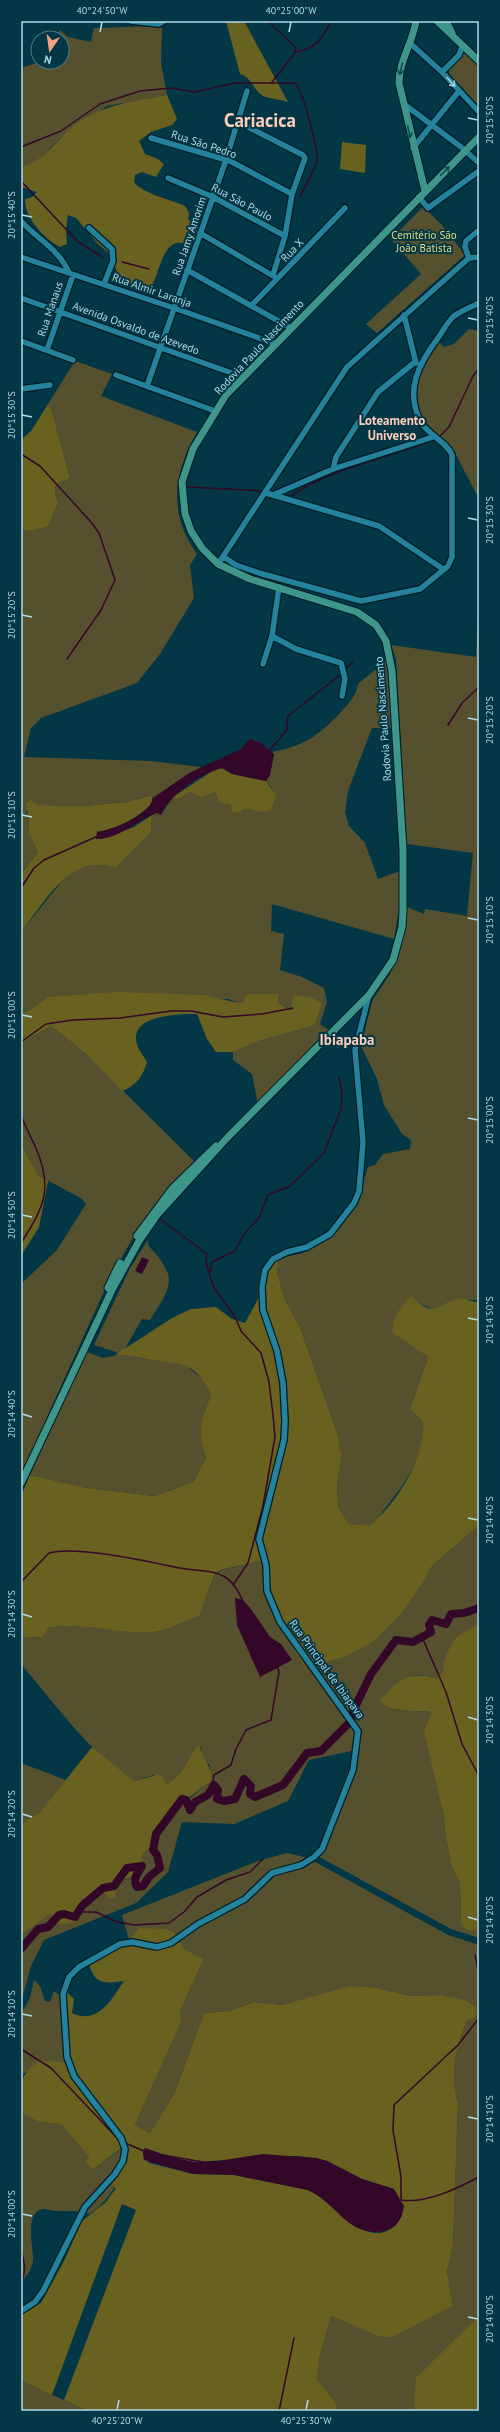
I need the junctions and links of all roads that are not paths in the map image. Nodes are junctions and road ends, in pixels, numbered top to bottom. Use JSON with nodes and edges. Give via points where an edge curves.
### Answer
{"nodes":[{"id":1,"x":131,"y":21,"type":"edge"},
{"id":2,"x":164,"y":21,"type":"edge"},
{"id":3,"x":416,"y":21,"type":"edge"},
{"id":4,"x":437,"y":21,"type":"edge"},
{"id":5,"x":446,"y":21,"type":"edge"},
{"id":6,"x":455,"y":41,"type":"junction"},
{"id":7,"x":411,"y":44,"type":"junction"},
{"id":8,"x":462,"y":47,"type":"junction"},
{"id":9,"x":469,"y":53,"type":"junction"},
{"id":10,"x":459,"y":56,"type":"junction"},
{"id":11,"x":479,"y":61,"type":"edge"},
{"id":12,"x":442,"y":72,"type":"junction"},
{"id":13,"x":247,"y":91,"type":"dead end"},
{"id":14,"x":459,"y":91,"type":"junction"},
{"id":15,"x":402,"y":103,"type":"junction"},
{"id":16,"x":479,"y":112,"type":"edge"},
{"id":17,"x":238,"y":122,"type":"junction"},
{"id":18,"x":431,"y":125,"type":"junction"},
{"id":19,"x":479,"y":137,"type":"edge"},
{"id":20,"x":150,"y":138,"type":"dead end"},
{"id":21,"x":413,"y":148,"type":"junction"},
{"id":22,"x":466,"y":150,"type":"junction"},
{"id":23,"x":226,"y":160,"type":"junction"},
{"id":24,"x":479,"y":163,"type":"edge"},
{"id":25,"x":479,"y":171,"type":"edge"},
{"id":26,"x":168,"y":178,"type":"dead end"},
{"id":27,"x":425,"y":191,"type":"junction"},
{"id":28,"x":292,"y":194,"type":"junction"},
{"id":29,"x":213,"y":197,"type":"junction"},
{"id":30,"x":419,"y":197,"type":"junction"},
{"id":31,"x":345,"y":208,"type":"dead end"},
{"id":32,"x":21,"y":221,"type":"edge"},
{"id":33,"x":89,"y":228,"type":"dead end"},
{"id":34,"x":479,"y":230,"type":"edge"},
{"id":35,"x":200,"y":233,"type":"junction"},
{"id":36,"x":285,"y":236,"type":"junction"},
{"id":37,"x":21,"y":257,"type":"edge"},
{"id":38,"x":479,"y":257,"type":"edge"},
{"id":39,"x":469,"y":258,"type":"junction"},
{"id":40,"x":187,"y":270,"type":"junction"},
{"id":41,"x":71,"y":274,"type":"junction"},
{"id":42,"x":275,"y":277,"type":"junction"},
{"id":43,"x":104,"y":284,"type":"junction"},
{"id":44,"x":21,"y":298,"type":"edge"},
{"id":45,"x":479,"y":303,"type":"edge"},
{"id":46,"x":251,"y":306,"type":"junction"},
{"id":47,"x":174,"y":308,"type":"junction"},
{"id":48,"x":60,"y":312,"type":"junction"},
{"id":49,"x":404,"y":315,"type":"junction"},
{"id":50,"x":291,"y":328,"type":"junction"},
{"id":51,"x":21,"y":341,"type":"edge"},
{"id":52,"x":276,"y":344,"type":"junction"},
{"id":53,"x":160,"y":348,"type":"junction"},
{"id":54,"x":47,"y":350,"type":"junction"},
{"id":55,"x":73,"y":360,"type":"dead end"},
{"id":56,"x":417,"y":364,"type":"junction"},
{"id":57,"x":116,"y":375,"type":"dead end"},
{"id":58,"x":243,"y":377,"type":"junction"},
{"id":59,"x":50,"y":385,"type":"dead end"},
{"id":60,"x":147,"y":386,"type":"junction"},
{"id":61,"x":21,"y":389,"type":"edge"},
{"id":62,"x":215,"y":411,"type":"junction"},
{"id":63,"x":433,"y":437,"type":"junction"},
{"id":64,"x":333,"y":469,"type":"junction"},
{"id":65,"x":266,"y":493,"type":"junction"},
{"id":66,"x":273,"y":495,"type":"junction"},
{"id":67,"x":224,"y":557,"type":"junction"},
{"id":68,"x":218,"y":564,"type":"junction"},
{"id":69,"x":443,"y":569,"type":"junction"},
{"id":70,"x":305,"y":586,"type":"junction"},
{"id":71,"x":279,"y":587,"type":"junction"},
{"id":72,"x":303,"y":594,"type":"junction"},
{"id":73,"x":272,"y":636,"type":"junction"},
{"id":74,"x":263,"y":664,"type":"dead end"},
{"id":75,"x":342,"y":696,"type":"dead end"},
{"id":76,"x":369,"y":995,"type":"junction"},
{"id":77,"x":21,"y":1483,"type":"edge"},
{"id":78,"x":21,"y":2311,"type":"edge"}],
"edges":[{"from":1,"to":2,"type":"street","via":[[160,24]]},
{"from":3,"to":7,"type":"main road"},
{"from":4,"to":6,"type":"main road"},
{"from":5,"to":6,"type":"main road"},
{"from":6,"to":8,"type":"main road"},
{"from":7,"to":12,"type":"street"},
{"from":7,"to":15,"type":"main road","one_way":true,"via":[[400,73]]},
{"from":8,"to":9,"type":"main road"},
{"from":8,"to":10,"type":"street"},
{"from":9,"to":10,"type":"street"},
{"from":9,"to":11,"type":"main road"},
{"from":10,"to":12,"type":"street"},
{"from":12,"to":14,"type":"street","one_way":true},
{"from":13,"to":17,"type":"street","name":"Rua Jamy Amorim"},
{"from":14,"to":16,"type":"street"},
{"from":14,"to":18,"type":"street"},
{"from":15,"to":18,"type":"street"},
{"from":15,"to":21,"type":"main road","one_way":true},
{"from":17,"to":23,"type":"street","name":"Rua Jamy Amorim"},
{"from":17,"to":28,"type":"street","via":[[304,155],[305,160]]},
{"from":18,"to":21,"type":"street"},
{"from":18,"to":22,"type":"street"},
{"from":19,"to":22,"type":"main road","name":"Rodovia Paulo Nascimento"},
{"from":20,"to":23,"type":"street","name":"Rua São Pedro"},
{"from":21,"to":27,"type":"main road"},
{"from":22,"to":24,"type":"street"},
{"from":27,"to":22,"type":"main road","name":"Rodovia Paulo Nascimento","one_way":true},
{"from":23,"to":28,"type":"street","name":"Rua São Pedro"},
{"from":23,"to":29,"type":"street","name":"Rua Jamy Amorim"},
{"from":25,"to":30,"type":"street","via":[[428,208]]},
{"from":26,"to":29,"type":"street","name":"Rua São Paulo"},
{"from":27,"to":30,"type":"main road","name":"Rodovia Paulo Nascimento"},
{"from":28,"to":36,"type":"street"},
{"from":29,"to":35,"type":"street","name":"Rua Jamy Amorim"},
{"from":29,"to":36,"type":"street","name":"Rua São Paulo"},
{"from":30,"to":50,"type":"main road","name":"Rodovia Paulo Nascimento"},
{"from":31,"to":42,"type":"street","name":"Rua X"},
{"from":32,"to":41,"type":"street","via":[[60,256]]},
{"from":33,"to":43,"type":"street","via":[[112,249],[113,261]]},
{"from":34,"to":39,"type":"street","via":[[466,241],[465,247]]},
{"from":35,"to":40,"type":"street","name":"Rua Jamy Amorim"},
{"from":35,"to":42,"type":"street"},
{"from":36,"to":42,"type":"street"},
{"from":37,"to":41,"type":"street","name":"Rua Almir Laranja"},
{"from":38,"to":39,"type":"street"},
{"from":39,"to":49,"type":"street"},
{"from":40,"to":46,"type":"street"},
{"from":40,"to":47,"type":"street","name":"Rua Jamy Amorim"},
{"from":41,"to":43,"type":"street","name":"Rua Almir Laranja"},
{"from":41,"to":48,"type":"street","name":"Rua Manaus"},
{"from":42,"to":46,"type":"street","name":"Rua X"},
{"from":43,"to":47,"type":"street","name":"Rua Almir Laranja"},
{"from":44,"to":48,"type":"street","name":"Avenida Osvaldo de Azevedo"},
{"from":45,"to":56,"type":"street","via":[[455,315]]},
{"from":46,"to":50,"type":"street"},
{"from":47,"to":52,"type":"street","name":"Rua Almir Laranja"},
{"from":47,"to":53,"type":"street","name":"Rua Jamy Amorim"},
{"from":48,"to":53,"type":"street","name":"Avenida Osvaldo de Azevedo"},
{"from":48,"to":54,"type":"street","name":"Rua Manaus"},
{"from":49,"to":56,"type":"street"},
{"from":49,"to":65,"type":"street","via":[[347,367]]},
{"from":50,"to":52,"type":"main road","name":"Rodovia Paulo Nascimento"},
{"from":51,"to":54,"type":"street"},
{"from":52,"to":58,"type":"main road","name":"Rodovia Paulo Nascimento"},
{"from":53,"to":58,"type":"street","name":"Avenida Osvaldo de Azevedo"},
{"from":53,"to":60,"type":"street","name":"Rua Jamy Amorim"},
{"from":54,"to":55,"type":"street"},
{"from":56,"to":63,"type":"street","via":[[414,382],[415,408],[420,422]]},
{"from":56,"to":64,"type":"street","via":[[378,392],[336,457]]},
{"from":57,"to":60,"type":"street"},
{"from":58,"to":62,"type":"main road","name":"Rodovia Paulo Nascimento"},
{"from":59,"to":61,"type":"street"},
{"from":60,"to":62,"type":"street"},
{"from":62,"to":68,"type":"main road","name":"Rodovia Paulo Nascimento","via":[[193,449],[182,487],[185,514],[191,531],[202,548]]},
{"from":63,"to":64,"type":"street"},
{"from":63,"to":69,"type":"street","via":[[452,455],[452,557]]},
{"from":64,"to":66,"type":"street"},
{"from":65,"to":66,"type":"street"},
{"from":65,"to":67,"type":"street"},
{"from":66,"to":69,"type":"street","via":[[379,526]]},
{"from":67,"to":68,"type":"street"},
{"from":67,"to":70,"type":"street","via":[[244,568]]},
{"from":68,"to":71,"type":"main road","name":"Rodovia Paulo Nascimento","via":[[239,575]]},
{"from":69,"to":70,"type":"street","via":[[420,589],[364,601]]},
{"from":70,"to":72,"type":"street"},
{"from":71,"to":72,"type":"main road","name":"Rodovia Paulo Nascimento"},
{"from":71,"to":73,"type":"street"},
{"from":72,"to":76,"type":"main road","name":"Rodovia Paulo Nascimento","via":[[347,608],[372,621],[386,641],[390,655],[403,841],[403,911],[402,926],[393,960]]},
{"from":73,"to":74,"type":"street"},
{"from":73,"to":75,"type":"street","via":[[296,649],[341,663],[345,679]]},
{"from":76,"to":77,"type":"main road","name":"Rodovia Paulo Nascimento","via":[[228,1138],[187,1173],[152,1214],[114,1275],[96,1322]]},
{"from":76,"to":78,"type":"street","name":"Rua Principal de Ibiapava","via":[[355,1050],[363,1142],[359,1191],[354,1203],[330,1234],[308,1247],[278,1256],[270,1262],[265,1270],[262,1287],[263,1310],[277,1351],[285,1421],[284,1440],[259,1539],[266,1565],[267,1591],[280,1622],[355,1726],[358,1740],[353,1770],[322,1849],[314,1857],[272,1873],[245,1899],[198,1924],[171,1944],[157,1947],[132,1942],[120,1944],[79,1967],[69,1977],[63,1994],[67,2057],[74,2076],[121,2138],[125,2149],[123,2161],[115,2174],[85,2207],[43,2291],[35,2302]]}]}
